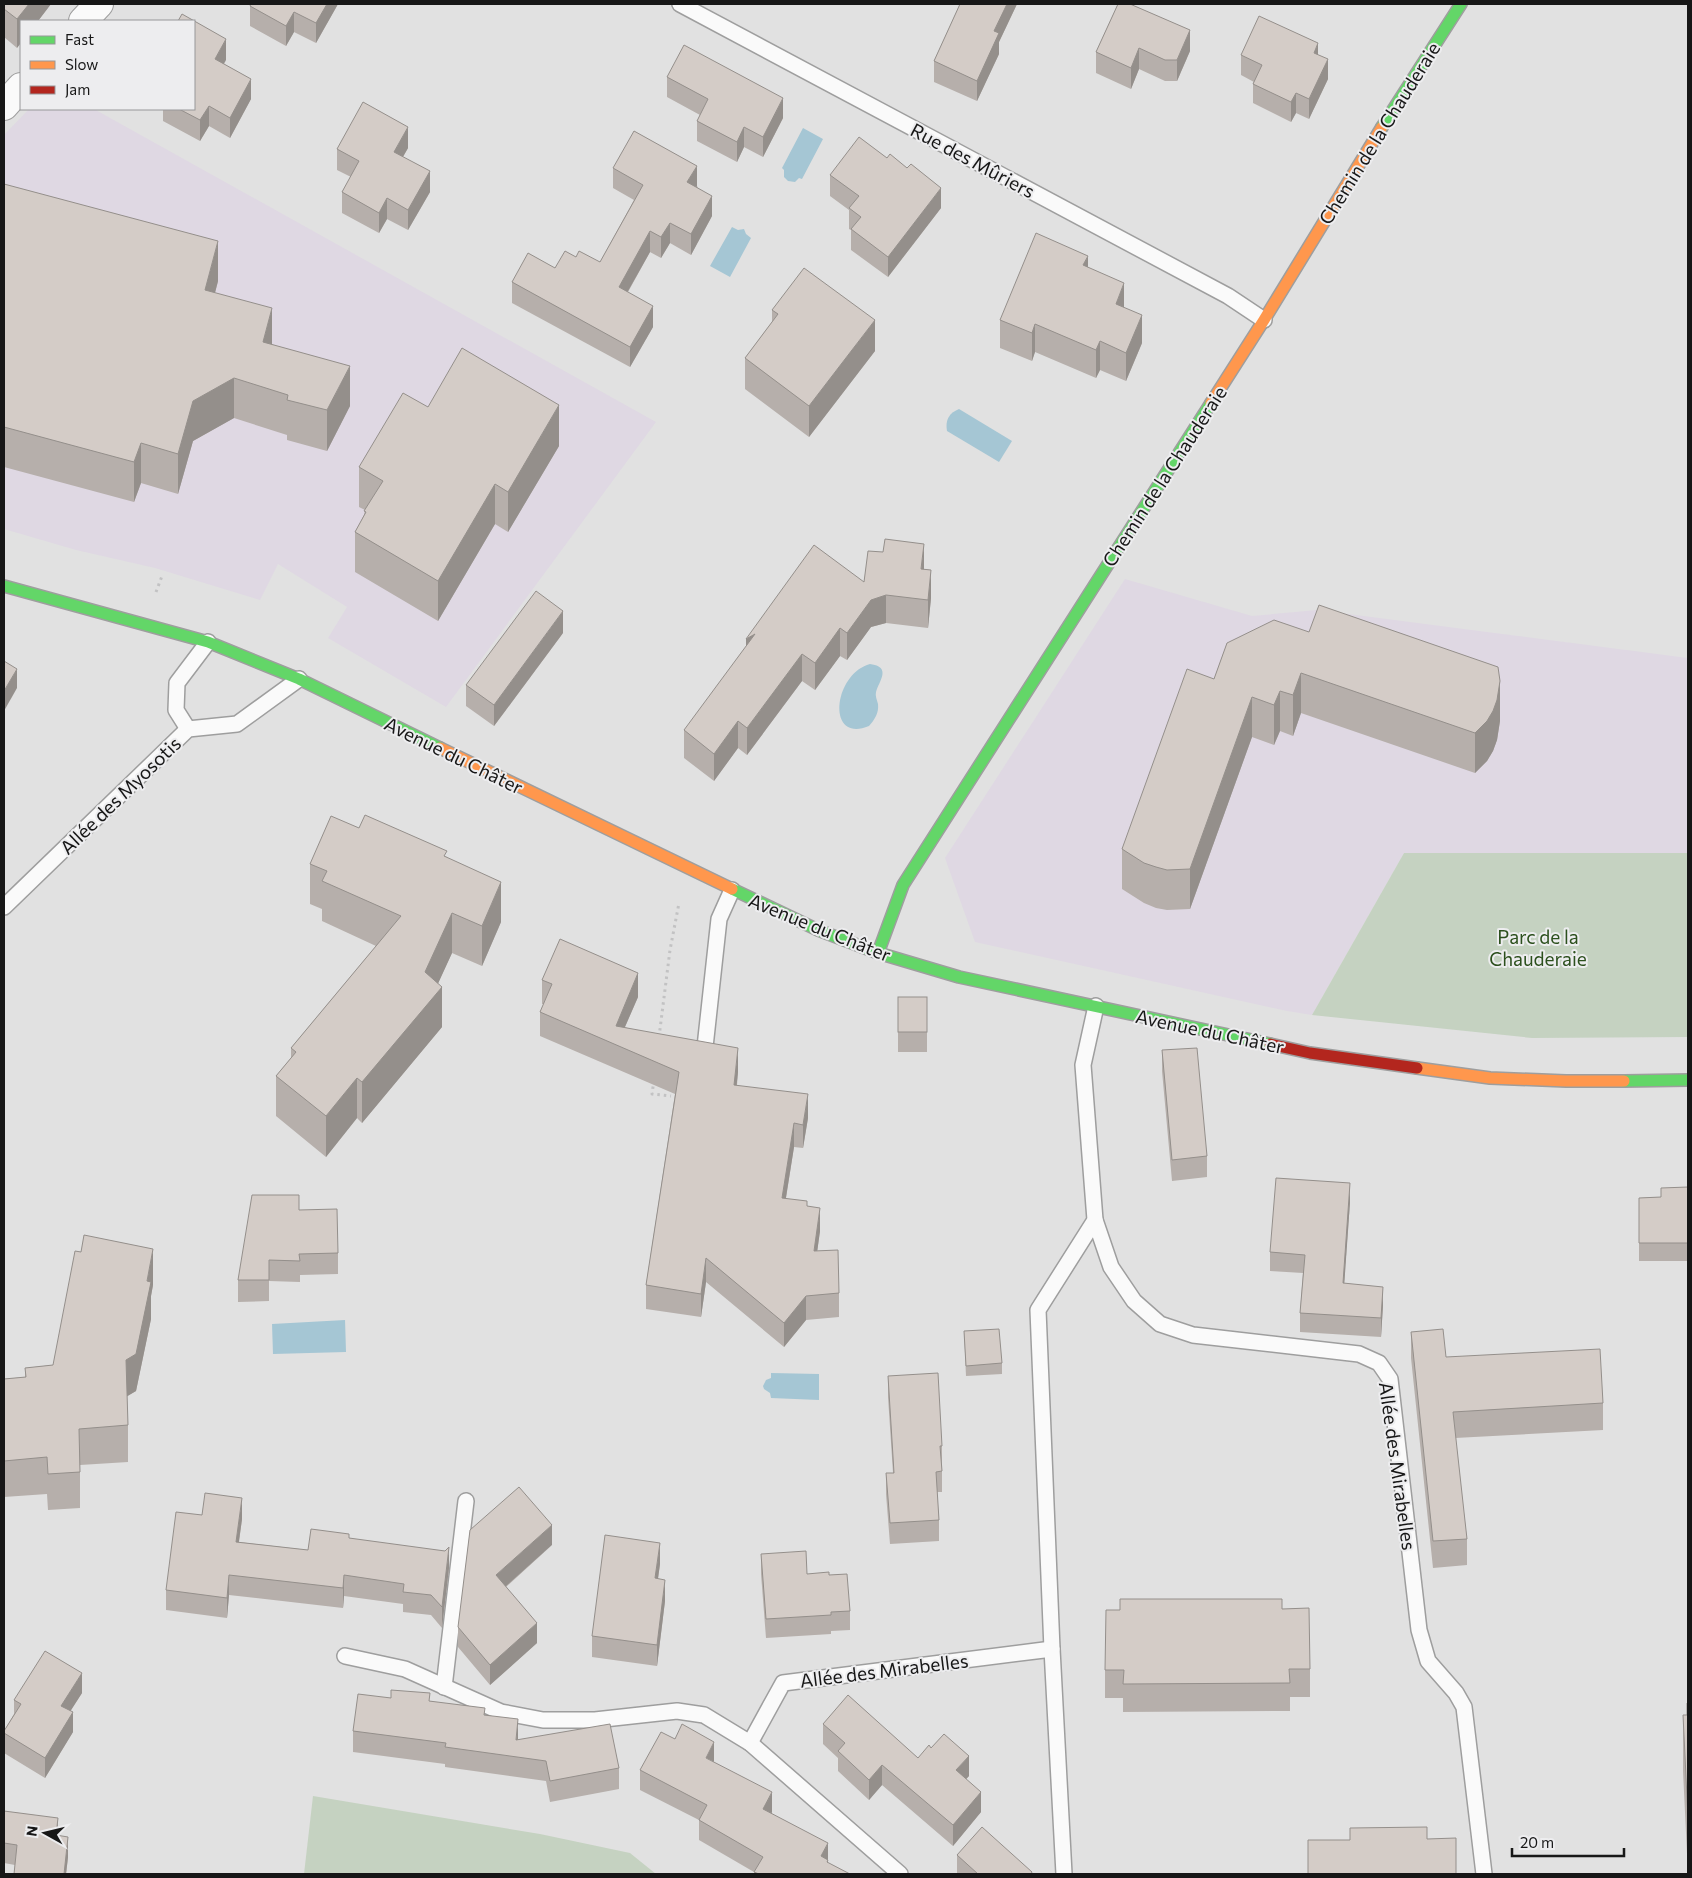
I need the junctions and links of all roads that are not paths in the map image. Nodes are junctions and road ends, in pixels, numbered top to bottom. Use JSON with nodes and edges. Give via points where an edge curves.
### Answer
{"nodes":[{"id":1,"x":99,"y":4,"type":"edge"},
{"id":2,"x":680,"y":4,"type":"edge"},
{"id":3,"x":1461,"y":4,"type":"edge"},
{"id":4,"x":83,"y":20,"type":"edge"},
{"id":5,"x":20,"y":88,"type":"edge"},
{"id":6,"x":4,"y":106,"type":"edge"},
{"id":7,"x":1264,"y":320,"type":"junction"},
{"id":8,"x":4,"y":586,"type":"edge"},
{"id":9,"x":208,"y":642,"type":"junction"},
{"id":10,"x":299,"y":679,"type":"junction"},
{"id":11,"x":188,"y":729,"type":"junction"},
{"id":12,"x":732,"y":890,"type":"junction"},
{"id":13,"x":4,"y":907,"type":"edge"},
{"id":14,"x":878,"y":953,"type":"junction"},
{"id":15,"x":1096,"y":1006,"type":"junction"},
{"id":16,"x":705,"y":1047,"type":"edge"},
{"id":17,"x":1688,"y":1080,"type":"edge"},
{"id":18,"x":1094,"y":1220,"type":"junction"},
{"id":19,"x":466,"y":1501,"type":"dead end"},
{"id":20,"x":1052,"y":1649,"type":"junction"},
{"id":21,"x":345,"y":1656,"type":"dead end"},
{"id":22,"x":444,"y":1687,"type":"junction"},
{"id":23,"x":750,"y":1743,"type":"junction"},
{"id":24,"x":900,"y":1874,"type":"edge"},
{"id":25,"x":1064,"y":1874,"type":"edge"},
{"id":26,"x":1484,"y":1874,"type":"edge"}],
"edges":[{"from":1,"to":4,"type":"street"},
{"from":2,"to":7,"type":"lane","name":"Rue des Mûriers","via":[[1228,296]]},
{"from":3,"to":7,"type":"main road","name":"Chemin de la Chauderaie"},
{"from":5,"to":6,"type":"street"},
{"from":7,"to":14,"type":"main road","name":"Chemin de la Chauderaie","via":[[903,885]]},
{"from":8,"to":9,"type":"main road","name":"Avenue du Châter"},
{"from":9,"to":10,"type":"main road","name":"Avenue du Châter"},
{"from":9,"to":11,"type":"lane","via":[[177,683],[176,710]]},
{"from":10,"to":11,"type":"lane","name":"Allée des Myosotis","via":[[237,724]]},
{"from":10,"to":12,"type":"main road","name":"Avenue du Châter"},
{"from":11,"to":13,"type":"lane","name":"Allée des Myosotis"},
{"from":12,"to":14,"type":"main road","name":"Avenue du Châter","via":[[818,930]]},
{"from":12,"to":16,"type":"lane","via":[[720,919]]},
{"from":14,"to":15,"type":"main road","name":"Avenue du Châter","via":[[959,977]]},
{"from":15,"to":17,"type":"main road","name":"Avenue du Châter","via":[[1310,1053],[1490,1078]]},
{"from":15,"to":18,"type":"lane","name":"Allée des Mirabelles","via":[[1084,1065]]},
{"from":18,"to":20,"type":"lane","via":[[1038,1310]]},
{"from":18,"to":26,"type":"lane","name":"Allée des Mirabelles","via":[[1111,1267],[1134,1301],[1160,1324],[1193,1335],[1359,1354],[1379,1363],[1390,1379],[1419,1630],[1428,1661],[1464,1707]]},
{"from":19,"to":22,"type":"lane"},
{"from":20,"to":23,"type":"lane","name":"Allée des Mirabelles","via":[[783,1683]]},
{"from":20,"to":25,"type":"lane"},
{"from":21,"to":22,"type":"lane","via":[[405,1668]]},
{"from":22,"to":23,"type":"lane","via":[[501,1712],[543,1720],[595,1720],[677,1711],[704,1715]]},
{"from":23,"to":24,"type":"lane"}]}
